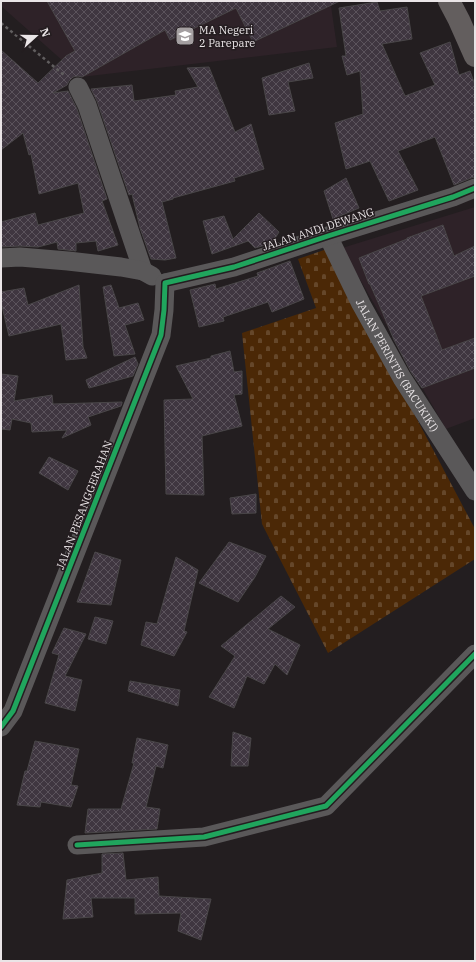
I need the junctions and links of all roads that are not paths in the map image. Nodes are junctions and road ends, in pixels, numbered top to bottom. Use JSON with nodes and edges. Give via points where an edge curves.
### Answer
{"nodes":[{"id":1,"x":449,"y":1,"type":"edge"},
{"id":2,"x":475,"y":56,"type":"edge"},
{"id":3,"x":78,"y":87,"type":"road end"},
{"id":4,"x":475,"y":188,"type":"edge"},
{"id":5,"x":328,"y":236,"type":"junction"},
{"id":6,"x":1,"y":258,"type":"edge"},
{"id":7,"x":144,"y":271,"type":"junction"},
{"id":8,"x":166,"y":283,"type":"junction"},
{"id":9,"x":475,"y":492,"type":"edge"},
{"id":10,"x":475,"y":654,"type":"edge"},
{"id":11,"x":1,"y":727,"type":"edge"},
{"id":12,"x":77,"y":845,"type":"dead end"}],
"edges":[{"from":1,"to":2,"type":"main road"},
{"from":3,"to":7,"type":"street","via":[[87,106]]},
{"from":4,"to":5,"type":"street","name":"JALAN ANDI DEWANG"},
{"from":5,"to":8,"type":"street","name":"JALAN ANDI DEWANG","via":[[234,267]]},
{"from":5,"to":9,"type":"street","name":"JALAN PERINTIS (BACUKIKI)","via":[[361,304],[402,378]]},
{"from":6,"to":7,"type":"street","via":[[68,261]]},
{"from":7,"to":8,"type":"street"},
{"from":8,"to":11,"type":"street","name":"JALAN PESANGGERAHAN","via":[[161,335],[13,711]]},
{"from":10,"to":12,"type":"street","via":[[326,806],[204,837]]}]}
